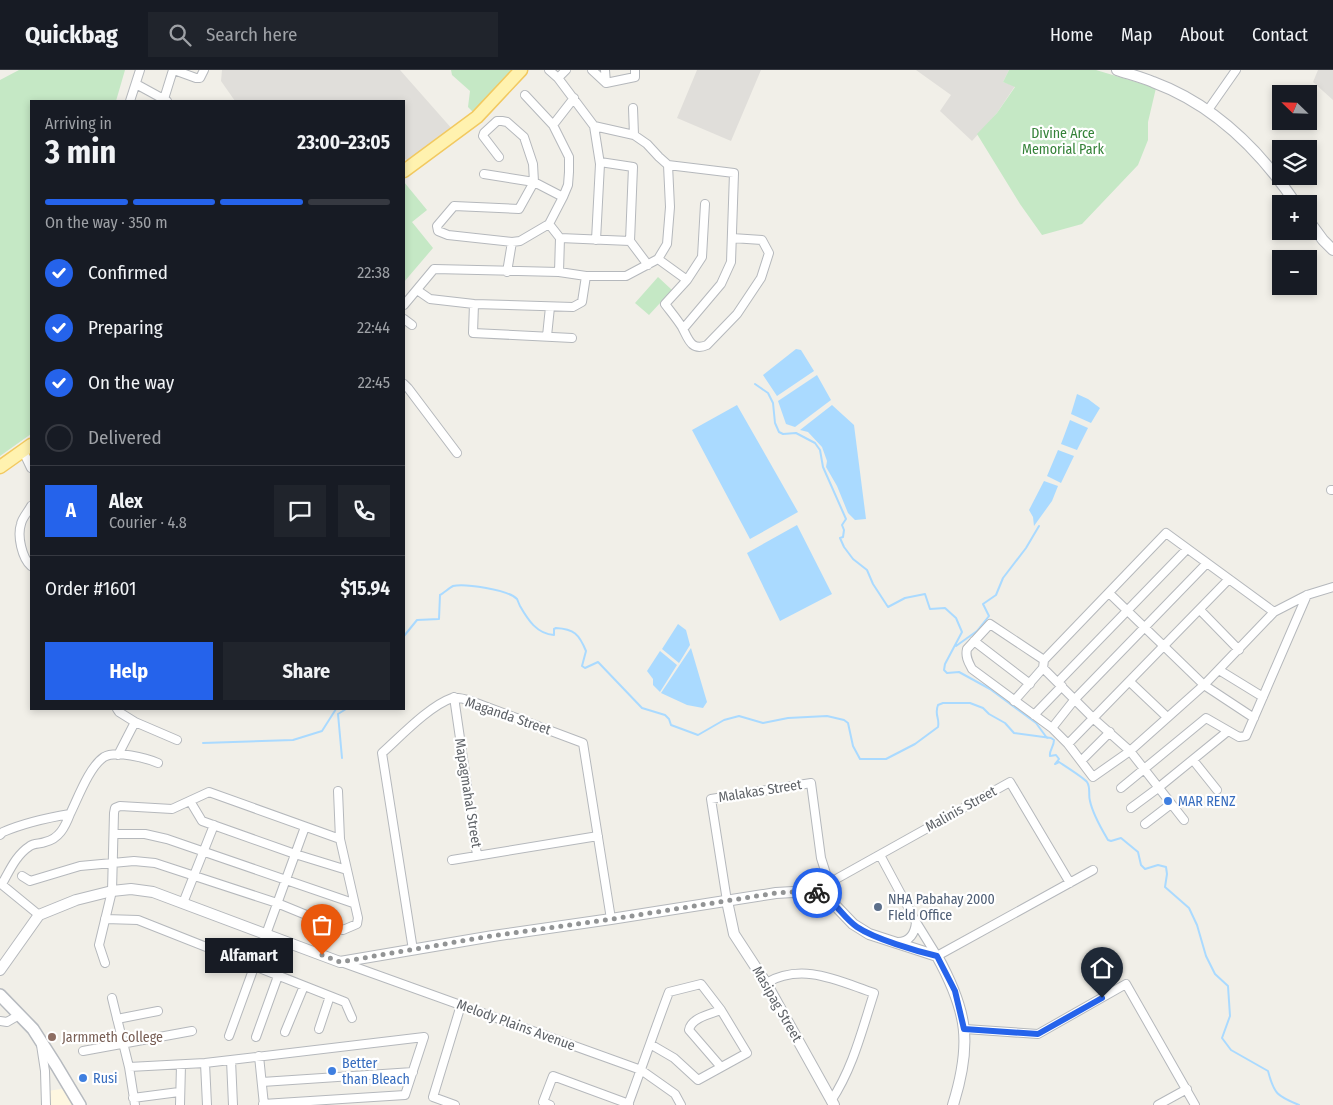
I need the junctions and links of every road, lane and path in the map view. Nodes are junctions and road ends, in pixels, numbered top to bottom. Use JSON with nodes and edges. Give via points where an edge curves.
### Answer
{"nodes":[{"id":1,"x":140,"y":70,"type":"edge"},
{"id":2,"x":174,"y":70,"type":"edge"},
{"id":3,"x":204,"y":70,"type":"edge"},
{"id":4,"x":521,"y":70,"type":"edge"},
{"id":5,"x":566,"y":70,"type":"edge"},
{"id":6,"x":592,"y":70,"type":"edge"},
{"id":7,"x":604,"y":70,"type":"edge"},
{"id":8,"x":635,"y":70,"type":"edge"},
{"id":9,"x":1117,"y":70,"type":"edge"},
{"id":10,"x":1236,"y":70,"type":"edge"},
{"id":11,"x":554,"y":73,"type":"edge"},
{"id":12,"x":606,"y":83,"type":"junction"},
{"id":13,"x":136,"y":84,"type":"junction"},
{"id":14,"x":525,"y":95,"type":"dead end"},
{"id":15,"x":574,"y":98,"type":"junction"},
{"id":16,"x":130,"y":100,"type":"edge"},
{"id":17,"x":165,"y":100,"type":"edge"},
{"id":18,"x":633,"y":108,"type":"dead end"},
{"id":19,"x":1208,"y":110,"type":"junction"},
{"id":20,"x":553,"y":125,"type":"junction"},
{"id":21,"x":594,"y":126,"type":"junction"},
{"id":22,"x":634,"y":135,"type":"junction"},
{"id":23,"x":499,"y":157,"type":"dead end"},
{"id":24,"x":600,"y":162,"type":"junction"},
{"id":25,"x":668,"y":165,"type":"junction"},
{"id":26,"x":405,"y":170,"type":"edge"},
{"id":27,"x":484,"y":174,"type":"dead end"},
{"id":28,"x":534,"y":182,"type":"junction"},
{"id":29,"x":1289,"y":195,"type":"edge"},
{"id":30,"x":563,"y":197,"type":"junction"},
{"id":31,"x":705,"y":204,"type":"dead end"},
{"id":32,"x":549,"y":224,"type":"junction"},
{"id":33,"x":1317,"y":232,"type":"edge"},
{"id":34,"x":560,"y":238,"type":"junction"},
{"id":35,"x":732,"y":238,"type":"junction"},
{"id":36,"x":596,"y":240,"type":"junction"},
{"id":37,"x":630,"y":241,"type":"junction"},
{"id":38,"x":512,"y":242,"type":"junction"},
{"id":39,"x":1333,"y":250,"type":"edge"},
{"id":40,"x":658,"y":259,"type":"junction"},
{"id":41,"x":648,"y":265,"type":"junction"},
{"id":42,"x":506,"y":272,"type":"junction"},
{"id":43,"x":559,"y":272,"type":"junction"},
{"id":44,"x":586,"y":276,"type":"junction"},
{"id":45,"x":687,"y":280,"type":"junction"},
{"id":46,"x":417,"y":290,"type":"junction"},
{"id":47,"x":474,"y":304,"type":"junction"},
{"id":48,"x":405,"y":305,"type":"edge"},
{"id":49,"x":550,"y":307,"type":"junction"},
{"id":50,"x":405,"y":320,"type":"edge"},
{"id":51,"x":412,"y":325,"type":"dead end"},
{"id":52,"x":682,"y":329,"type":"junction"},
{"id":53,"x":547,"y":336,"type":"junction"},
{"id":54,"x":572,"y":338,"type":"dead end"},
{"id":55,"x":405,"y":385,"type":"edge"},
{"id":56,"x":27,"y":448,"type":"edge"},
{"id":57,"x":457,"y":453,"type":"dead end"},
{"id":58,"x":30,"y":463,"type":"edge"},
{"id":59,"x":0,"y":467,"type":"edge"},
{"id":60,"x":30,"y":508,"type":"edge"},
{"id":61,"x":1187,"y":549,"type":"junction"},
{"id":62,"x":1207,"y":563,"type":"junction"},
{"id":63,"x":30,"y":564,"type":"edge"},
{"id":64,"x":1230,"y":579,"type":"junction"},
{"id":65,"x":1333,"y":587,"type":"edge"},
{"id":66,"x":1109,"y":593,"type":"junction"},
{"id":67,"x":1307,"y":595,"type":"junction"},
{"id":68,"x":1200,"y":610,"type":"junction"},
{"id":69,"x":1127,"y":611,"type":"junction"},
{"id":70,"x":1274,"y":612,"type":"junction"},
{"id":71,"x":1145,"y":628,"type":"junction"},
{"id":72,"x":974,"y":641,"type":"junction"},
{"id":73,"x":1165,"y":646,"type":"junction"},
{"id":74,"x":1239,"y":650,"type":"junction"},
{"id":75,"x":1043,"y":664,"type":"junction"},
{"id":76,"x":1218,"y":670,"type":"junction"},
{"id":77,"x":1130,"y":682,"type":"junction"},
{"id":78,"x":1030,"y":684,"type":"junction"},
{"id":79,"x":1060,"y":684,"type":"junction"},
{"id":80,"x":1204,"y":685,"type":"junction"},
{"id":81,"x":454,"y":697,"type":"junction"},
{"id":82,"x":1264,"y":697,"type":"junction"},
{"id":83,"x":1075,"y":699,"type":"junction"},
{"id":84,"x":1014,"y":701,"type":"junction"},
{"id":85,"x":118,"y":710,"type":"edge"},
{"id":86,"x":1034,"y":715,"type":"junction"},
{"id":87,"x":1094,"y":718,"type":"junction"},
{"id":88,"x":1167,"y":718,"type":"junction"},
{"id":89,"x":1254,"y":718,"type":"junction"},
{"id":90,"x":136,"y":722,"type":"junction"},
{"id":91,"x":1052,"y":728,"type":"junction"},
{"id":92,"x":1228,"y":731,"type":"junction"},
{"id":93,"x":1110,"y":732,"type":"junction"},
{"id":94,"x":176,"y":740,"type":"dead end"},
{"id":95,"x":1068,"y":744,"type":"junction"},
{"id":96,"x":1130,"y":751,"type":"junction"},
{"id":97,"x":118,"y":755,"type":"junction"},
{"id":98,"x":1193,"y":760,"type":"junction"},
{"id":99,"x":1081,"y":761,"type":"junction"},
{"id":100,"x":158,"y":763,"type":"dead end"},
{"id":101,"x":1144,"y":770,"type":"junction"},
{"id":102,"x":1121,"y":788,"type":"dead end"},
{"id":103,"x":1158,"y":788,"type":"junction"},
{"id":104,"x":1217,"y":790,"type":"dead end"},
{"id":105,"x":338,"y":791,"type":"dead end"},
{"id":106,"x":190,"y":801,"type":"junction"},
{"id":107,"x":1171,"y":804,"type":"junction"},
{"id":108,"x":1130,"y":808,"type":"dead end"},
{"id":109,"x":70,"y":814,"type":"junction"},
{"id":110,"x":1184,"y":820,"type":"dead end"},
{"id":111,"x":1144,"y":824,"type":"dead end"},
{"id":112,"x":214,"y":825,"type":"junction"},
{"id":113,"x":305,"y":827,"type":"junction"},
{"id":114,"x":114,"y":834,"type":"junction"},
{"id":115,"x":0,"y":835,"type":"edge"},
{"id":116,"x":598,"y":836,"type":"junction"},
{"id":117,"x":340,"y":839,"type":"junction"},
{"id":118,"x":204,"y":851,"type":"junction"},
{"id":119,"x":295,"y":854,"type":"junction"},
{"id":120,"x":477,"y":855,"type":"junction"},
{"id":121,"x":880,"y":855,"type":"junction"},
{"id":122,"x":452,"y":860,"type":"dead end"},
{"id":123,"x":113,"y":862,"type":"junction"},
{"id":124,"x":346,"y":870,"type":"junction"},
{"id":125,"x":1093,"y":870,"type":"dead end"},
{"id":126,"x":22,"y":876,"type":"dead end"},
{"id":127,"x":193,"y":876,"type":"junction"},
{"id":128,"x":286,"y":880,"type":"junction"},
{"id":129,"x":828,"y":883,"type":"junction"},
{"id":130,"x":1070,"y":883,"type":"junction"},
{"id":131,"x":1,"y":884,"type":"edge"},
{"id":132,"x":112,"y":891,"type":"junction"},
{"id":133,"x":810,"y":891,"type":"junction"},
{"id":134,"x":830,"y":899,"type":"junction"},
{"id":135,"x":727,"y":901,"type":"junction"},
{"id":136,"x":183,"y":903,"type":"junction"},
{"id":137,"x":277,"y":903,"type":"junction"},
{"id":138,"x":353,"y":903,"type":"junction"},
{"id":139,"x":39,"y":915,"type":"junction"},
{"id":140,"x":105,"y":919,"type":"junction"},
{"id":141,"x":611,"y":919,"type":"junction"},
{"id":142,"x":916,"y":922,"type":"junction"},
{"id":143,"x":266,"y":934,"type":"junction"},
{"id":144,"x":891,"y":942,"type":"junction"},
{"id":145,"x":413,"y":950,"type":"junction"},
{"id":146,"x":937,"y":956,"type":"junction"},
{"id":147,"x":340,"y":962,"type":"junction"},
{"id":148,"x":105,"y":963,"type":"dead end"},
{"id":149,"x":254,"y":967,"type":"junction"},
{"id":150,"x":0,"y":970,"type":"edge"},
{"id":151,"x":278,"y":976,"type":"junction"},
{"id":152,"x":766,"y":983,"type":"junction"},
{"id":153,"x":304,"y":986,"type":"junction"},
{"id":154,"x":330,"y":996,"type":"junction"},
{"id":155,"x":1,"y":997,"type":"edge"},
{"id":156,"x":112,"y":998,"type":"dead end"},
{"id":157,"x":461,"y":1005,"type":"junction"},
{"id":158,"x":721,"y":1010,"type":"junction"},
{"id":159,"x":158,"y":1012,"type":"dead end"},
{"id":160,"x":19,"y":1015,"type":"junction"},
{"id":161,"x":352,"y":1018,"type":"dead end"},
{"id":162,"x":117,"y":1019,"type":"junction"},
{"id":163,"x":1,"y":1022,"type":"edge"},
{"id":164,"x":319,"y":1029,"type":"dead end"},
{"id":165,"x":964,"y":1029,"type":"junction"},
{"id":166,"x":192,"y":1031,"type":"dead end"},
{"id":167,"x":285,"y":1032,"type":"dead end"},
{"id":168,"x":229,"y":1036,"type":"dead end"},
{"id":169,"x":256,"y":1038,"type":"dead end"},
{"id":170,"x":40,"y":1039,"type":"junction"},
{"id":171,"x":123,"y":1044,"type":"junction"},
{"id":172,"x":650,"y":1044,"type":"junction"},
{"id":173,"x":83,"y":1051,"type":"dead end"},
{"id":174,"x":259,"y":1056,"type":"junction"},
{"id":175,"x":231,"y":1060,"type":"junction"},
{"id":176,"x":205,"y":1063,"type":"junction"},
{"id":177,"x":181,"y":1065,"type":"junction"},
{"id":178,"x":129,"y":1067,"type":"junction"},
{"id":179,"x":721,"y":1067,"type":"junction"},
{"id":180,"x":641,"y":1070,"type":"junction"},
{"id":181,"x":412,"y":1072,"type":"junction"},
{"id":182,"x":262,"y":1082,"type":"junction"},
{"id":183,"x":1187,"y":1088,"type":"junction"},
{"id":184,"x":179,"y":1092,"type":"junction"},
{"id":185,"x":134,"y":1101,"type":"edge"},
{"id":186,"x":379,"y":1101,"type":"edge"},
{"id":187,"x":833,"y":1103,"type":"edge"},
{"id":188,"x":263,"y":1104,"type":"edge"},
{"id":189,"x":628,"y":1104,"type":"edge"},
{"id":190,"x":46,"y":1105,"type":"edge"},
{"id":191,"x":80,"y":1105,"type":"edge"},
{"id":192,"x":180,"y":1105,"type":"edge"},
{"id":193,"x":206,"y":1105,"type":"edge"},
{"id":194,"x":233,"y":1105,"type":"edge"},
{"id":195,"x":455,"y":1105,"type":"edge"},
{"id":196,"x":550,"y":1105,"type":"edge"},
{"id":197,"x":681,"y":1105,"type":"edge"},
{"id":198,"x":953,"y":1105,"type":"edge"},
{"id":199,"x":1158,"y":1105,"type":"edge"},
{"id":200,"x":1195,"y":1105,"type":"edge"}],
"edges":[{"from":1,"to":13,"type":"street"},
{"from":2,"to":3,"type":"street","via":[[196,78],[200,78]]},
{"from":2,"to":17,"type":"street"},
{"from":4,"to":26,"type":"main road","via":[[477,117]]},
{"from":5,"to":11,"type":"street"},
{"from":6,"to":12,"type":"street"},
{"from":7,"to":12,"type":"street"},
{"from":8,"to":12,"type":"street","via":[[635,77]]},
{"from":9,"to":19,"type":"street","via":[[1155,82]]},
{"from":10,"to":19,"type":"street"},
{"from":11,"to":15,"type":"street"},
{"from":13,"to":16,"type":"street"},
{"from":13,"to":17,"type":"street"},
{"from":14,"to":20,"type":"street"},
{"from":15,"to":20,"type":"street"},
{"from":15,"to":21,"type":"street"},
{"from":18,"to":22,"type":"street"},
{"from":19,"to":29,"type":"street","via":[[1261,156]]},
{"from":20,"to":30,"type":"street","via":[[569,157],[568,186]]},
{"from":21,"to":22,"type":"street"},
{"from":21,"to":24,"type":"street"},
{"from":22,"to":25,"type":"street"},
{"from":23,"to":28,"type":"street","via":[[483,136],[502,120],[524,137]]},
{"from":24,"to":36,"type":"street"},
{"from":24,"to":37,"type":"street","via":[[633,167]]},
{"from":25,"to":35,"type":"street","via":[[734,173]]},
{"from":25,"to":40,"type":"street","via":[[670,207],[667,244]]},
{"from":27,"to":28,"type":"street"},
{"from":28,"to":30,"type":"street"},
{"from":28,"to":38,"type":"street","via":[[519,208],[454,206],[437,226],[438,232],[448,235]]},
{"from":30,"to":32,"type":"street"},
{"from":31,"to":45,"type":"street","via":[[702,257]]},
{"from":32,"to":34,"type":"street"},
{"from":32,"to":38,"type":"street","via":[[520,241]]},
{"from":33,"to":39,"type":"street"},
{"from":34,"to":36,"type":"street"},
{"from":34,"to":43,"type":"street"},
{"from":35,"to":52,"type":"street","via":[[731,262],[721,284]]},
{"from":35,"to":52,"type":"street","via":[[762,240],[769,253],[761,278],[738,314],[707,345],[693,346]]},
{"from":36,"to":37,"type":"street"},
{"from":37,"to":41,"type":"street"},
{"from":38,"to":42,"type":"street"},
{"from":40,"to":41,"type":"street"},
{"from":40,"to":45,"type":"street"},
{"from":41,"to":44,"type":"street","via":[[626,276]]},
{"from":42,"to":43,"type":"street"},
{"from":42,"to":46,"type":"street","via":[[434,269]]},
{"from":43,"to":44,"type":"street"},
{"from":44,"to":49,"type":"street","via":[[582,302],[574,307]]},
{"from":45,"to":52,"type":"street","via":[[665,304]]},
{"from":46,"to":47,"type":"street","via":[[430,299]]},
{"from":46,"to":48,"type":"street"},
{"from":47,"to":49,"type":"street"},
{"from":47,"to":53,"type":"street","via":[[473,332]]},
{"from":49,"to":53,"type":"street"},
{"from":50,"to":51,"type":"street"},
{"from":53,"to":54,"type":"street"},
{"from":55,"to":57,"type":"street"},
{"from":56,"to":58,"type":"street"},
{"from":56,"to":59,"type":"main road"},
{"from":60,"to":63,"type":"street","via":[[21,523],[20,533],[23,554]]},
{"from":61,"to":62,"type":"street"},
{"from":61,"to":66,"type":"street","via":[[1166,533]]},
{"from":61,"to":69,"type":"street"},
{"from":62,"to":64,"type":"street"},
{"from":62,"to":71,"type":"street"},
{"from":64,"to":68,"type":"street"},
{"from":64,"to":70,"type":"street"},
{"from":65,"to":67,"type":"street"},
{"from":66,"to":69,"type":"street"},
{"from":66,"to":75,"type":"street"},
{"from":67,"to":70,"type":"street"},
{"from":67,"to":82,"type":"street"},
{"from":68,"to":73,"type":"street"},
{"from":68,"to":74,"type":"street"},
{"from":69,"to":71,"type":"street"},
{"from":69,"to":79,"type":"street"},
{"from":70,"to":74,"type":"street"},
{"from":71,"to":73,"type":"street"},
{"from":71,"to":83,"type":"street"},
{"from":72,"to":75,"type":"street","via":[[990,624]]},
{"from":72,"to":78,"type":"street"},
{"from":72,"to":84,"type":"street","via":[[966,652],[972,670]]},
{"from":73,"to":77,"type":"street"},
{"from":73,"to":80,"type":"street"},
{"from":74,"to":76,"type":"street"},
{"from":75,"to":78,"type":"street"},
{"from":75,"to":79,"type":"street"},
{"from":76,"to":80,"type":"street"},
{"from":76,"to":82,"type":"street"},
{"from":77,"to":87,"type":"street"},
{"from":77,"to":88,"type":"street"},
{"from":78,"to":84,"type":"street"},
{"from":79,"to":83,"type":"street"},
{"from":79,"to":86,"type":"street"},
{"from":80,"to":88,"type":"street"},
{"from":80,"to":89,"type":"street"},
{"from":81,"to":116,"type":"street","name":"Maganda Street","via":[[471,700],[583,743]]},
{"from":81,"to":120,"type":"street","name":"Mapagmahal Street"},
{"from":81,"to":145,"type":"street","name":"Maganda Street","via":[[439,705],[382,753]]},
{"from":82,"to":89,"type":"street"},
{"from":83,"to":87,"type":"street"},
{"from":83,"to":91,"type":"street"},
{"from":84,"to":86,"type":"street"},
{"from":85,"to":90,"type":"street"},
{"from":86,"to":91,"type":"street"},
{"from":87,"to":93,"type":"street"},
{"from":87,"to":95,"type":"street"},
{"from":88,"to":96,"type":"street"},
{"from":89,"to":92,"type":"street","via":[[1243,737]]},
{"from":90,"to":94,"type":"street"},
{"from":90,"to":97,"type":"street"},
{"from":91,"to":95,"type":"street"},
{"from":92,"to":98,"type":"street"},
{"from":92,"to":101,"type":"street","via":[[1206,718]]},
{"from":93,"to":96,"type":"street"},
{"from":93,"to":99,"type":"street"},
{"from":95,"to":99,"type":"street"},
{"from":96,"to":99,"type":"street","via":[[1094,777]]},
{"from":96,"to":101,"type":"street"},
{"from":97,"to":100,"type":"street"},
{"from":97,"to":109,"type":"street","via":[[105,756],[93,769]]},
{"from":98,"to":103,"type":"street"},
{"from":98,"to":104,"type":"street"},
{"from":101,"to":102,"type":"street"},
{"from":101,"to":103,"type":"street"},
{"from":103,"to":107,"type":"street"},
{"from":103,"to":108,"type":"street"},
{"from":105,"to":117,"type":"street"},
{"from":106,"to":112,"type":"street","via":[[202,821]]},
{"from":106,"to":113,"type":"street","via":[[209,792]]},
{"from":106,"to":114,"type":"street","via":[[172,809],[115,808]]},
{"from":107,"to":110,"type":"street"},
{"from":107,"to":111,"type":"street"},
{"from":109,"to":115,"type":"street","via":[[25,824]]},
{"from":109,"to":131,"type":"street","via":[[55,838],[31,845],[18,856]]},
{"from":112,"to":118,"type":"street"},
{"from":112,"to":119,"type":"street"},
{"from":113,"to":117,"type":"street"},
{"from":113,"to":119,"type":"street"},
{"from":114,"to":118,"type":"street","via":[[145,834]]},
{"from":114,"to":123,"type":"street"},
{"from":116,"to":120,"type":"street","name":"Mapagmahal Street"},
{"from":116,"to":141,"type":"street","name":"Maganda Street"},
{"from":117,"to":124,"type":"street"},
{"from":118,"to":127,"type":"street"},
{"from":118,"to":128,"type":"street"},
{"from":119,"to":124,"type":"street"},
{"from":119,"to":128,"type":"street"},
{"from":120,"to":122,"type":"street"},
{"from":121,"to":129,"type":"street","name":"Malinis Street"},
{"from":121,"to":130,"type":"street","name":"Malinis Street","via":[[1010,782]]},
{"from":121,"to":142,"type":"street"},
{"from":123,"to":126,"type":"street","via":[[80,866],[30,881]]},
{"from":123,"to":127,"type":"street","via":[[155,863]]},
{"from":123,"to":132,"type":"street"},
{"from":124,"to":138,"type":"street"},
{"from":125,"to":130,"type":"street"},
{"from":127,"to":136,"type":"street"},
{"from":127,"to":137,"type":"street"},
{"from":128,"to":137,"type":"street"},
{"from":128,"to":138,"type":"street"},
{"from":129,"to":133,"type":"street","name":"Malinis Street"},
{"from":129,"to":134,"type":"street","via":[[826,890]]},
{"from":129,"to":135,"type":"street","name":"Malakas Street","via":[[810,783],[711,799]]},
{"from":130,"to":146,"type":"street"},
{"from":131,"to":139,"type":"street"},
{"from":132,"to":136,"type":"street","via":[[153,892]]},
{"from":132,"to":139,"type":"street","via":[[76,900]]},
{"from":132,"to":140,"type":"street"},
{"from":133,"to":134,"type":"street"},
{"from":133,"to":135,"type":"street"},
{"from":134,"to":144,"type":"street","via":[[858,928]]},
{"from":135,"to":141,"type":"street"},
{"from":135,"to":152,"type":"street","name":"Masipag Street","via":[[734,934]]},
{"from":136,"to":143,"type":"street"},
{"from":137,"to":138,"type":"street","via":[[343,930],[357,924]]},
{"from":137,"to":143,"type":"street"},
{"from":139,"to":150,"type":"street"},
{"from":140,"to":148,"type":"street","via":[[99,944]]},
{"from":140,"to":149,"type":"street","via":[[138,920]]},
{"from":141,"to":145,"type":"street"},
{"from":142,"to":144,"type":"street","via":[[915,931],[909,939]]},
{"from":142,"to":146,"type":"street"},
{"from":143,"to":147,"type":"street"},
{"from":143,"to":149,"type":"street"},
{"from":144,"to":146,"type":"street"},
{"from":145,"to":147,"type":"street"},
{"from":146,"to":165,"type":"street","via":[[955,991]]},
{"from":147,"to":157,"type":"street","name":"Melody Plains Avenue"},
{"from":149,"to":151,"type":"street"},
{"from":149,"to":168,"type":"street"},
{"from":151,"to":153,"type":"street"},
{"from":151,"to":169,"type":"street"},
{"from":152,"to":187,"type":"street","name":"Masipag Street"},
{"from":152,"to":187,"type":"street","via":[[789,974],[815,973],[874,992],[852,1061]]},
{"from":153,"to":154,"type":"street"},
{"from":153,"to":167,"type":"street"},
{"from":154,"to":161,"type":"street","via":[[346,1002]]},
{"from":154,"to":164,"type":"street"},
{"from":155,"to":160,"type":"main road"},
{"from":156,"to":162,"type":"street"},
{"from":157,"to":180,"type":"street","name":"Melody Plains Avenue"},
{"from":157,"to":195,"type":"street","via":[[433,1097]]},
{"from":158,"to":172,"type":"street","via":[[701,984],[669,992]]},
{"from":158,"to":179,"type":"street","via":[[747,1053]]},
{"from":158,"to":179,"type":"street","via":[[693,1022],[689,1030]]},
{"from":159,"to":162,"type":"street"},
{"from":160,"to":163,"type":"street"},
{"from":160,"to":170,"type":"main road"},
{"from":162,"to":171,"type":"street"},
{"from":165,"to":183,"type":"street","via":[[1038,1034],[1126,984]]},
{"from":165,"to":198,"type":"street","via":[[962,1071]]},
{"from":166,"to":171,"type":"street"},
{"from":170,"to":190,"type":"street"},
{"from":170,"to":191,"type":"main road"},
{"from":171,"to":173,"type":"street"},
{"from":171,"to":178,"type":"street"},
{"from":172,"to":179,"type":"street","via":[[674,1058],[698,1080]]},
{"from":172,"to":180,"type":"street"},
{"from":174,"to":175,"type":"street"},
{"from":174,"to":181,"type":"street","via":[[424,1037]]},
{"from":174,"to":182,"type":"street"},
{"from":175,"to":176,"type":"street"},
{"from":175,"to":194,"type":"street"},
{"from":176,"to":177,"type":"street"},
{"from":176,"to":193,"type":"street"},
{"from":177,"to":178,"type":"street"},
{"from":177,"to":184,"type":"street"},
{"from":178,"to":185,"type":"street"},
{"from":180,"to":189,"type":"street"},
{"from":180,"to":197,"type":"street","name":"Melody Plains Avenue","via":[[675,1094]]},
{"from":181,"to":182,"type":"street"},
{"from":181,"to":186,"type":"street","via":[[405,1095]]},
{"from":182,"to":188,"type":"street"},
{"from":183,"to":199,"type":"street"},
{"from":183,"to":200,"type":"street"},
{"from":184,"to":185,"type":"street"},
{"from":184,"to":192,"type":"street"},
{"from":186,"to":188,"type":"street"},
{"from":189,"to":196,"type":"street","via":[[553,1076],[542,1102]]}]}
